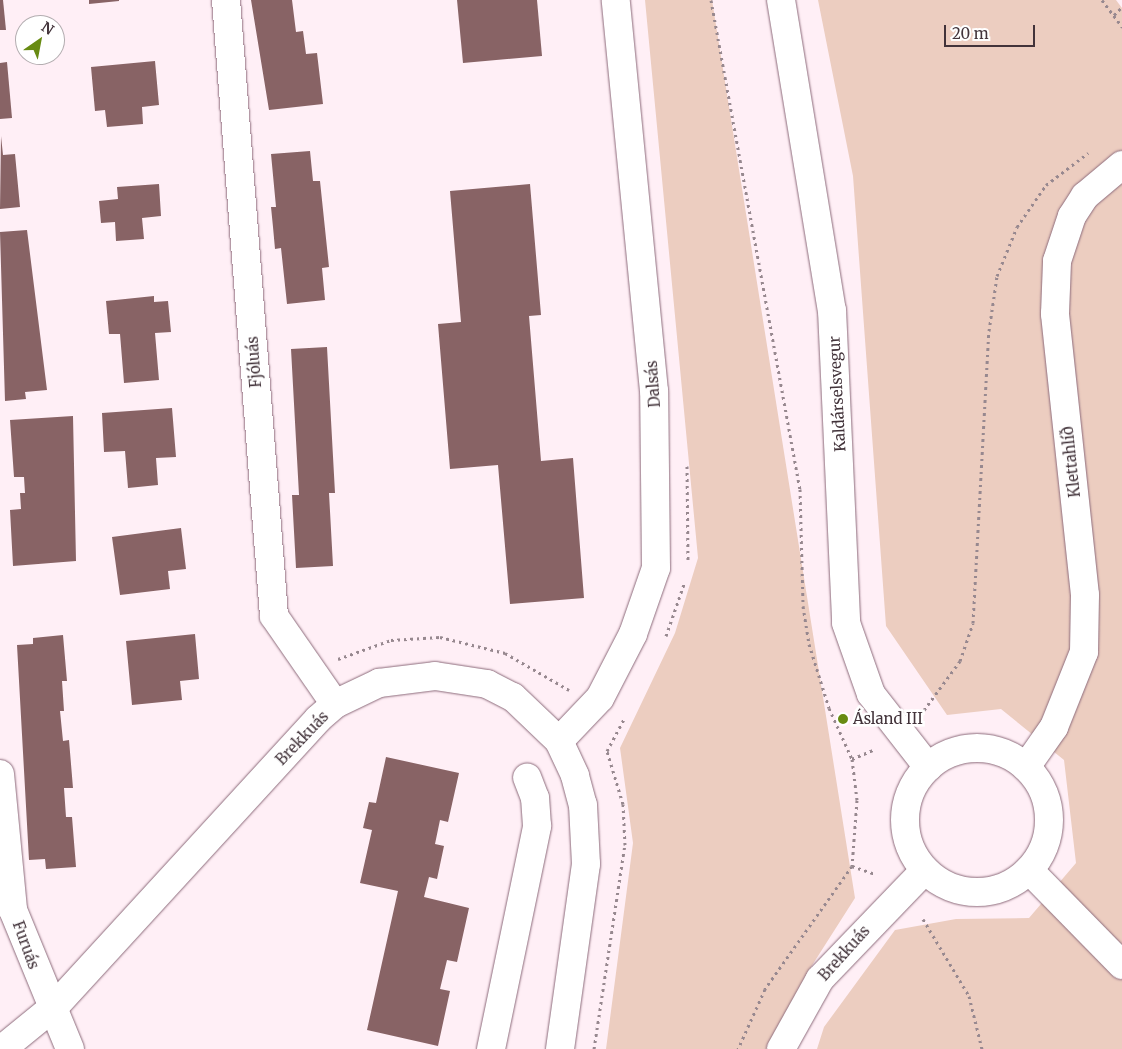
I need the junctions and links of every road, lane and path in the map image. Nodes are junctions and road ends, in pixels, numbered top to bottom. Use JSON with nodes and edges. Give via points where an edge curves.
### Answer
{"nodes":[{"id":1,"x":226,"y":0,"type":"edge"},
{"id":2,"x":616,"y":0,"type":"edge"},
{"id":3,"x":711,"y":0,"type":"edge"},
{"id":4,"x":781,"y":0,"type":"edge"},
{"id":5,"x":1102,"y":0,"type":"edge"},
{"id":6,"x":1122,"y":7,"type":"edge"},
{"id":7,"x":1114,"y":15,"type":"junction"},
{"id":8,"x":1122,"y":27,"type":"edge"},
{"id":9,"x":1091,"y":151,"type":"dead end"},
{"id":10,"x":1122,"y":165,"type":"edge"},
{"id":11,"x":335,"y":704,"type":"junction"},
{"id":12,"x":924,"y":710,"type":"dead end"},
{"id":13,"x":559,"y":741,"type":"junction"},
{"id":14,"x":875,"y":749,"type":"dead end"},
{"id":15,"x":852,"y":759,"type":"junction"},
{"id":16,"x":928,"y":767,"type":"junction"},
{"id":17,"x":1026,"y":767,"type":"junction"},
{"id":18,"x":0,"y":774,"type":"edge"},
{"id":19,"x":527,"y":777,"type":"dead end"},
{"id":20,"x":852,"y":866,"type":"junction"},
{"id":21,"x":925,"y":870,"type":"junction"},
{"id":22,"x":1029,"y":870,"type":"junction"},
{"id":23,"x":875,"y":874,"type":"dead end"},
{"id":24,"x":923,"y":919,"type":"dead end"},
{"id":25,"x":1122,"y":965,"type":"edge"},
{"id":26,"x":56,"y":1005,"type":"junction"},
{"id":27,"x":2,"y":1049,"type":"edge"},
{"id":28,"x":70,"y":1049,"type":"edge"},
{"id":29,"x":491,"y":1049,"type":"edge"},
{"id":30,"x":560,"y":1049,"type":"edge"},
{"id":31,"x":738,"y":1049,"type":"edge"},
{"id":32,"x":781,"y":1049,"type":"edge"},
{"id":33,"x":982,"y":1049,"type":"edge"}],
"edges":[{"from":1,"to":11,"type":"street","name":"Fjóluás","via":[[274,616]]},
{"from":2,"to":13,"type":"street","name":"Dalsás","via":[[654,391],[656,568],[633,634],[600,698]]},
{"from":3,"to":15,"type":"path","via":[[800,488],[803,606],[809,644],[829,708]]},
{"from":4,"to":16,"type":"street","name":"Kaldárselsvegur","via":[[832,310],[846,623],[871,694]]},
{"from":5,"to":7,"type":"path"},
{"from":6,"to":7,"type":"path"},
{"from":7,"to":8,"type":"path"},
{"from":9,"to":12,"type":"path","via":[[1046,185],[1017,227],[997,276],[989,331],[973,623],[960,661]]},
{"from":10,"to":17,"type":"street","name":"Klettahlíð","via":[[1085,196],[1072,216],[1057,261],[1055,314],[1085,596],[1084,652],[1058,719]]},
{"from":11,"to":13,"type":"street","name":"Brekkuás","via":[[388,682],[459,676],[513,697]]},
{"from":11,"to":26,"type":"street","name":"Brekkuás"},
{"from":13,"to":30,"type":"street","name":"Brekkuás","via":[[583,805],[586,838]]},
{"from":14,"to":15,"type":"path"},
{"from":15,"to":20,"type":"path","via":[[857,808]]},
{"from":16,"to":17,"type":"street","via":[[942,757],[976,748],[994,750]]},
{"from":16,"to":21,"type":"street","via":[[908,799],[905,818],[907,837]]},
{"from":17,"to":22,"type":"street","via":[[1038,781],[1049,817],[1041,854]]},
{"from":18,"to":26,"type":"street","name":"Furuás","via":[[13,910],[41,986]]},
{"from":19,"to":29,"type":"street","via":[[535,798],[536,834]]},
{"from":20,"to":23,"type":"path"},
{"from":20,"to":31,"type":"path","via":[[765,989]]},
{"from":21,"to":22,"type":"street","via":[[940,882],[977,892],[996,889]]},
{"from":21,"to":32,"type":"street","name":"Brekkuás","via":[[820,978]]},
{"from":22,"to":25,"type":"street"},
{"from":24,"to":33,"type":"path","via":[[969,996]]},
{"from":26,"to":27,"type":"street","name":"Brekkuás"},
{"from":26,"to":28,"type":"street","name":"Furuás"}]}
